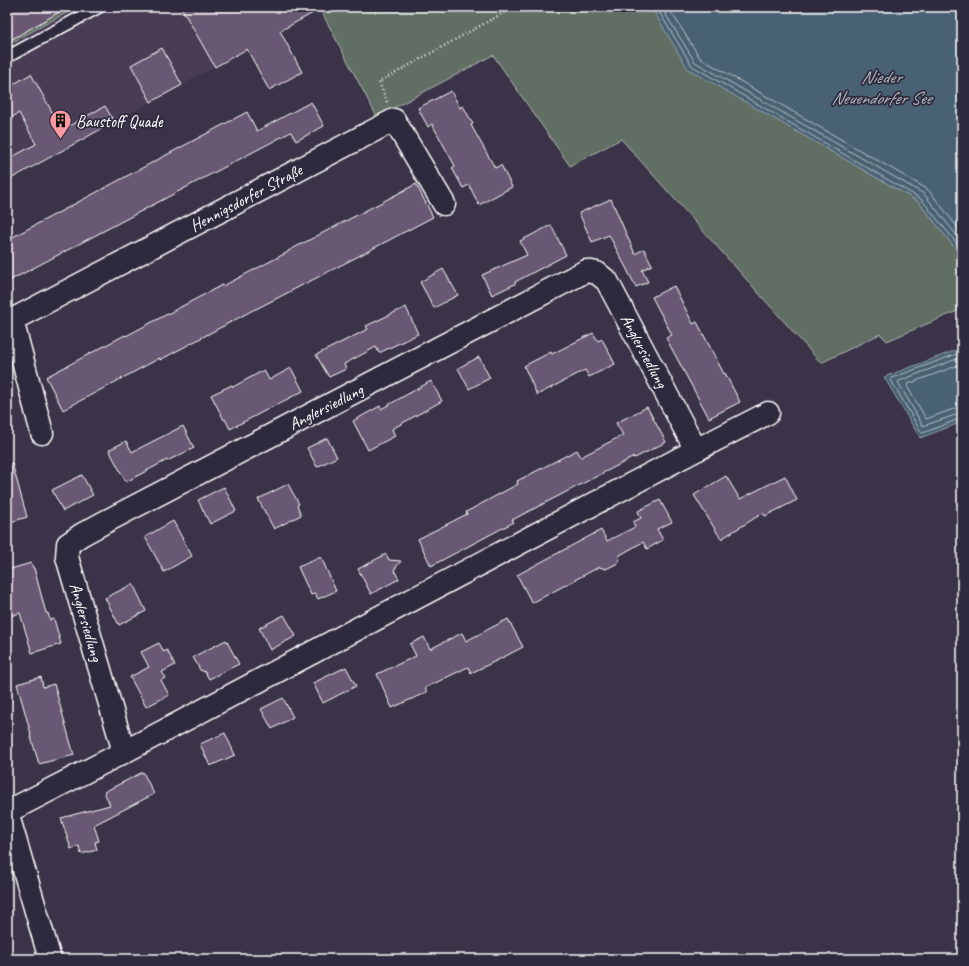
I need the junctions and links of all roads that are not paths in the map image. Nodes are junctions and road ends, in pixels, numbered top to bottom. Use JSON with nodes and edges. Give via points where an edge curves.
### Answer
{"nodes":[{"id":1,"x":99,"y":7,"type":"edge"},
{"id":2,"x":7,"y":57,"type":"edge"},
{"id":3,"x":444,"y":204,"type":"dead end"},
{"id":4,"x":10,"y":321,"type":"edge"},
{"id":5,"x":768,"y":413,"type":"dead end"},
{"id":6,"x":42,"y":433,"type":"dead end"},
{"id":7,"x":696,"y":450,"type":"junction"},
{"id":8,"x":124,"y":752,"type":"junction"},
{"id":9,"x":7,"y":812,"type":"edge"},
{"id":10,"x":50,"y":959,"type":"edge"}],
"edges":[{"from":1,"to":2,"type":"lane"},
{"from":3,"to":4,"type":"street","name":"Hennigsdorfer Straße","via":[[394,120]]},
{"from":4,"to":6,"type":"street","name":"Hennigsdorfer Straße"},
{"from":5,"to":7,"type":"street"},
{"from":7,"to":8,"type":"street"},
{"from":7,"to":8,"type":"street","name":"Anglersiedlung","via":[[607,281],[597,273],[586,271],[103,523],[68,544],[67,557]]},
{"from":8,"to":9,"type":"street"},
{"from":9,"to":10,"type":"street"}]}
